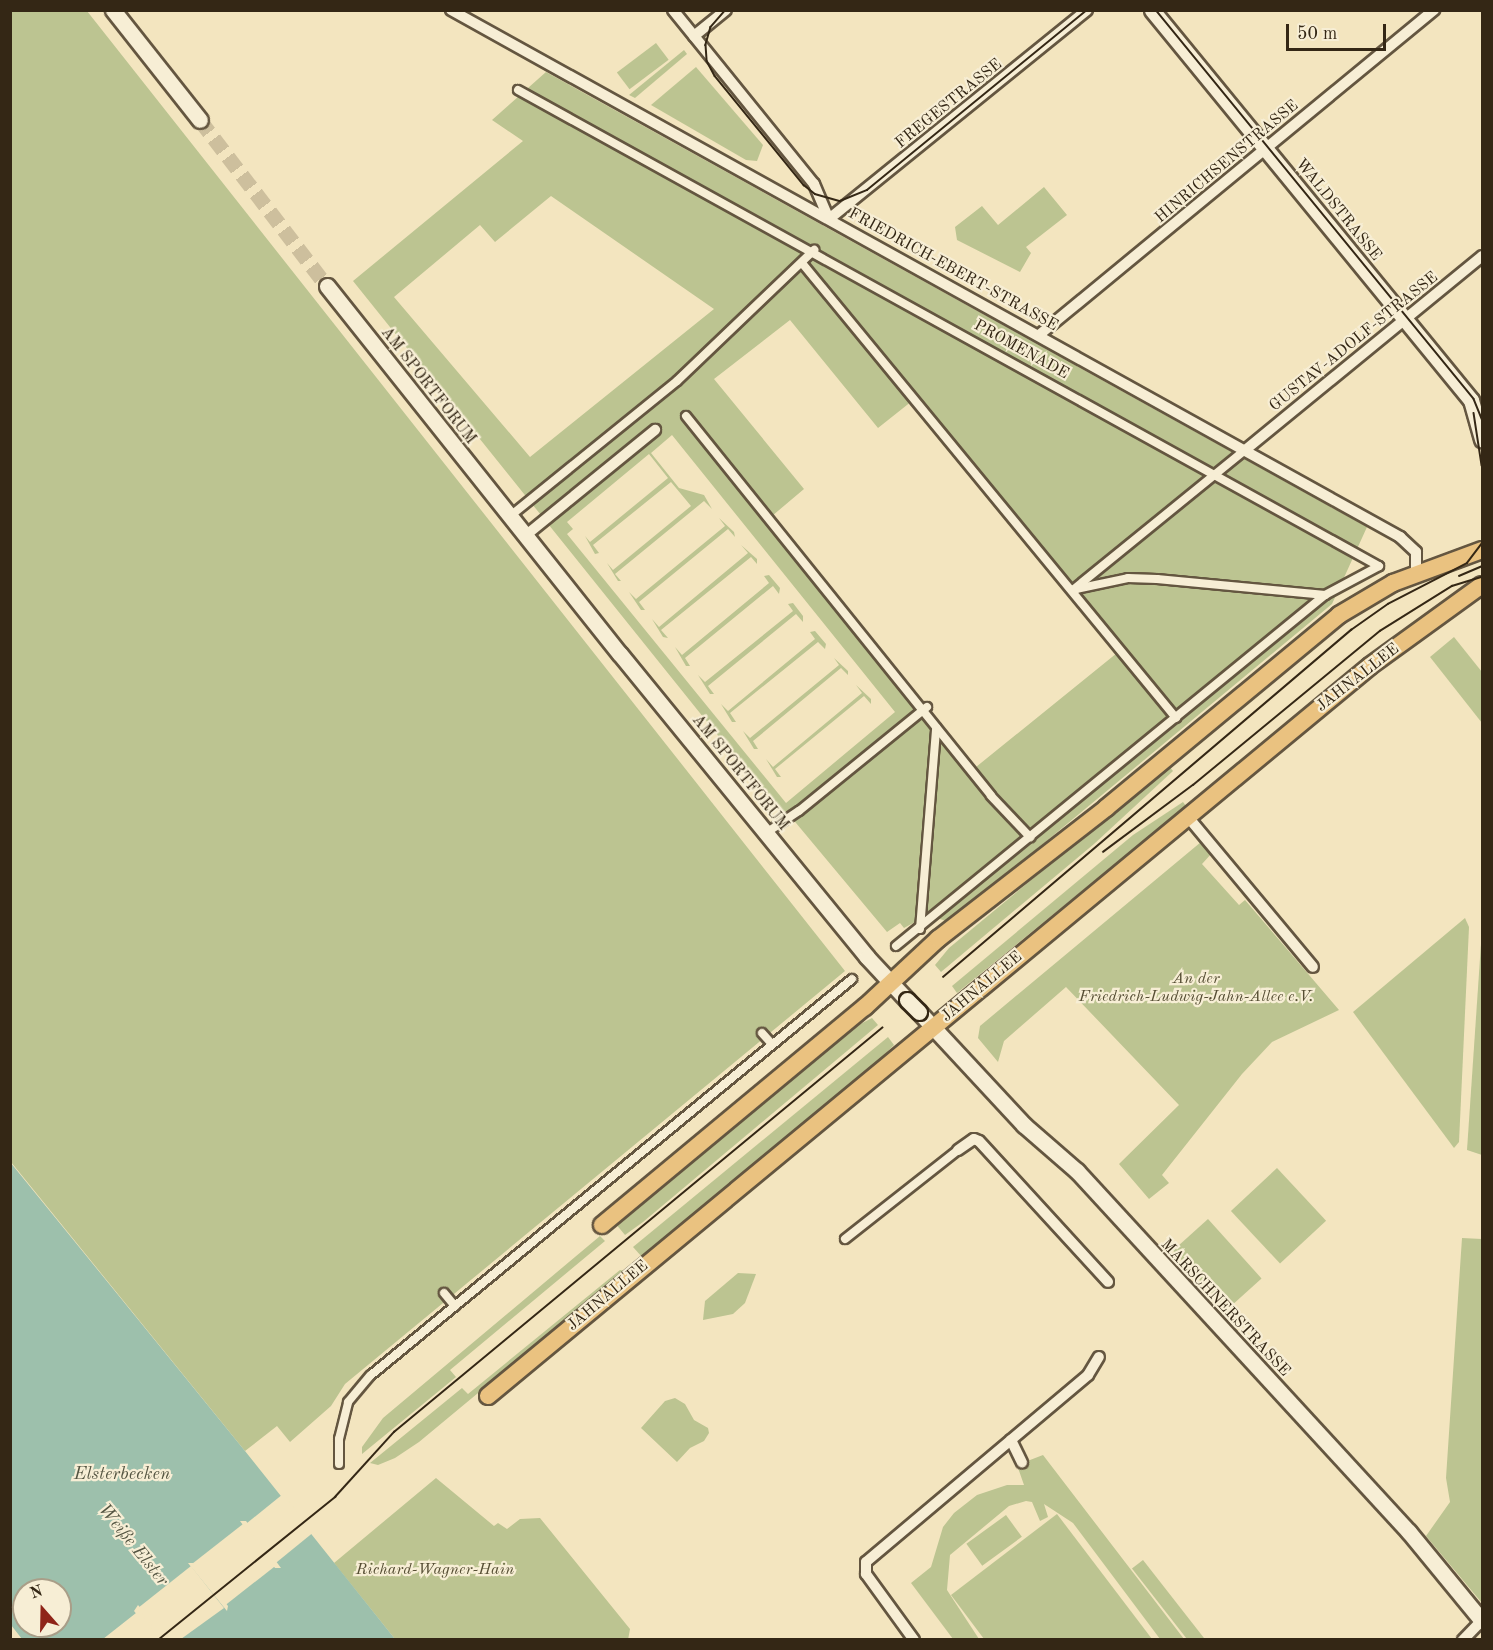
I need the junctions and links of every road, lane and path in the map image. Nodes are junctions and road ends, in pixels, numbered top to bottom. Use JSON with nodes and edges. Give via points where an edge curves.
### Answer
{"nodes":[{"id":1,"x":113,"y":10,"type":"edge"},
{"id":2,"x":451,"y":10,"type":"edge"},
{"id":3,"x":673,"y":10,"type":"edge"},
{"id":4,"x":726,"y":10,"type":"edge"},
{"id":5,"x":1087,"y":10,"type":"edge"},
{"id":6,"x":1152,"y":10,"type":"edge"},
{"id":7,"x":1434,"y":10,"type":"edge"},
{"id":8,"x":694,"y":36,"type":"junction"},
{"id":9,"x":518,"y":90,"type":"dead end"},
{"id":10,"x":200,"y":120,"type":"tunnel mouth"},
{"id":11,"x":1265,"y":149,"type":"junction"},
{"id":12,"x":834,"y":222,"type":"junction"},
{"id":13,"x":814,"y":250,"type":"junction"},
{"id":14,"x":1482,"y":256,"type":"edge"},
{"id":15,"x":802,"y":263,"type":"junction"},
{"id":16,"x":327,"y":286,"type":"tunnel mouth"},
{"id":17,"x":1405,"y":320,"type":"junction"},
{"id":18,"x":1039,"y":335,"type":"junction"},
{"id":19,"x":686,"y":416,"type":"dead end"},
{"id":20,"x":655,"y":430,"type":"dead end"},
{"id":21,"x":1482,"y":439,"type":"edge"},
{"id":22,"x":1244,"y":451,"type":"junction"},
{"id":23,"x":1215,"y":475,"type":"junction"},
{"id":24,"x":508,"y":516,"type":"junction"},
{"id":25,"x":525,"y":536,"type":"junction"},
{"id":26,"x":1482,"y":550,"type":"edge"},
{"id":27,"x":1416,"y":574,"type":"junction"},
{"id":28,"x":1482,"y":585,"type":"edge"},
{"id":29,"x":1070,"y":592,"type":"junction"},
{"id":30,"x":1325,"y":595,"type":"junction"},
{"id":31,"x":925,"y":709,"type":"junction"},
{"id":32,"x":1176,"y":718,"type":"junction"},
{"id":33,"x":936,"y":728,"type":"junction"},
{"id":34,"x":1188,"y":817,"type":"junction"},
{"id":35,"x":766,"y":833,"type":"junction"},
{"id":36,"x":1030,"y":837,"type":"junction"},
{"id":37,"x":920,"y":929,"type":"junction"},
{"id":38,"x":896,"y":946,"type":"dead end"},
{"id":39,"x":1313,"y":967,"type":"dead end"},
{"id":40,"x":852,"y":979,"type":"dead end"},
{"id":41,"x":891,"y":982,"type":"junction"},
{"id":42,"x":933,"y":1027,"type":"junction"},
{"id":43,"x":762,"y":1033,"type":"dead end"},
{"id":44,"x":771,"y":1043,"type":"junction"},
{"id":45,"x":957,"y":1150,"type":"joint"},
{"id":46,"x":602,"y":1225,"type":"dead end"},
{"id":47,"x":845,"y":1239,"type":"dead end"},
{"id":48,"x":1108,"y":1282,"type":"dead end"},
{"id":49,"x":444,"y":1293,"type":"dead end"},
{"id":50,"x":455,"y":1306,"type":"junction"},
{"id":51,"x":1099,"y":1357,"type":"dead end"},
{"id":52,"x":488,"y":1396,"type":"dead end"},
{"id":53,"x":1011,"y":1440,"type":"junction"},
{"id":54,"x":1022,"y":1463,"type":"dead end"},
{"id":55,"x":339,"y":1464,"type":"dead end"},
{"id":56,"x":1482,"y":1621,"type":"edge"},
{"id":57,"x":914,"y":1640,"type":"edge"},
{"id":58,"x":1464,"y":1640,"type":"edge"}],
"edges":[{"from":1,"to":10,"type":"main road"},
{"from":2,"to":12,"type":"street","name":"FRIEDRICH-EBERT-STRASSE"},
{"from":3,"to":8,"type":"street"},
{"from":4,"to":8,"type":"street"},
{"from":5,"to":12,"type":"street","name":"FREGESTRASSE"},
{"from":6,"to":11,"type":"main road","name":"WALDSTRASSE"},
{"from":7,"to":11,"type":"street","name":"HINRICHSENSTRASSE"},
{"from":8,"to":12,"type":"street","via":[[814,184]]},
{"from":9,"to":13,"type":"street"},
{"from":11,"to":17,"type":"main road","name":"WALDSTRASSE"},
{"from":11,"to":18,"type":"street","name":"HINRICHSENSTRASSE"},
{"from":12,"to":18,"type":"street","name":"FRIEDRICH-EBERT-STRASSE"},
{"from":13,"to":15,"type":"street"},
{"from":13,"to":23,"type":"street","name":"PROMENADE"},
{"from":14,"to":17,"type":"street","name":"GUSTAV-ADOLF-STRASSE"},
{"from":15,"to":24,"type":"street","via":[[677,381]]},
{"from":15,"to":29,"type":"street"},
{"from":16,"to":24,"type":"main road","name":"AM SPORTFORUM"},
{"from":17,"to":21,"type":"main road","name":"WALDSTRASSE","via":[[1471,400]]},
{"from":17,"to":22,"type":"street","name":"GUSTAV-ADOLF-STRASSE"},
{"from":18,"to":22,"type":"street","name":"FRIEDRICH-EBERT-STRASSE"},
{"from":19,"to":31,"type":"street"},
{"from":20,"to":25,"type":"street"},
{"from":22,"to":23,"type":"street"},
{"from":22,"to":27,"type":"street","name":"FRIEDRICH-EBERT-STRASSE","via":[[1400,537],[1416,552]]},
{"from":23,"to":29,"type":"street"},
{"from":23,"to":30,"type":"street","name":"PROMENADE","via":[[1379,566]]},
{"from":24,"to":25,"type":"main road","name":"AM SPORTFORUM"},
{"from":25,"to":35,"type":"main road","name":"AM SPORTFORUM"},
{"from":26,"to":27,"type":"main road"},
{"from":27,"to":41,"type":"main road","via":[[1372,593],[1339,615],[1082,827],[938,939]]},
{"from":28,"to":34,"type":"main road","name":"JAHNALLEE","via":[[1376,661]]},
{"from":29,"to":30,"type":"street","via":[[1128,578]]},
{"from":29,"to":32,"type":"street"},
{"from":30,"to":32,"type":"street"},
{"from":31,"to":33,"type":"street"},
{"from":31,"to":35,"type":"street"},
{"from":32,"to":36,"type":"street"},
{"from":33,"to":36,"type":"street"},
{"from":33,"to":37,"type":"street"},
{"from":34,"to":39,"type":"street"},
{"from":34,"to":42,"type":"main road","name":"JAHNALLEE"},
{"from":35,"to":41,"type":"main road","name":"AM SPORTFORUM"},
{"from":36,"to":37,"type":"street"},
{"from":37,"to":38,"type":"street"},
{"from":40,"to":44,"type":"street"},
{"from":41,"to":42,"type":"main road","name":"AM SPORTFORUM","bridge":true},
{"from":41,"to":46,"type":"main road"},
{"from":42,"to":52,"type":"main road","name":"JAHNALLEE"},
{"from":42,"to":56,"type":"main road","name":"MARSCHNERSTRASSE","via":[[1024,1125],[1077,1172],[1409,1532]]},
{"from":43,"to":44,"type":"street"},
{"from":44,"to":50,"type":"street"},
{"from":45,"to":47,"type":"street"},
{"from":45,"to":48,"type":"street","via":[[974,1139],[979,1141]]},
{"from":49,"to":50,"type":"street"},
{"from":50,"to":55,"type":"street","via":[[371,1375],[348,1402],[339,1439]]},
{"from":51,"to":53,"type":"street","via":[[1088,1375]]},
{"from":53,"to":54,"type":"street"},
{"from":53,"to":57,"type":"street","via":[[866,1562],[866,1574]]},
{"from":56,"to":58,"type":"street"}]}
